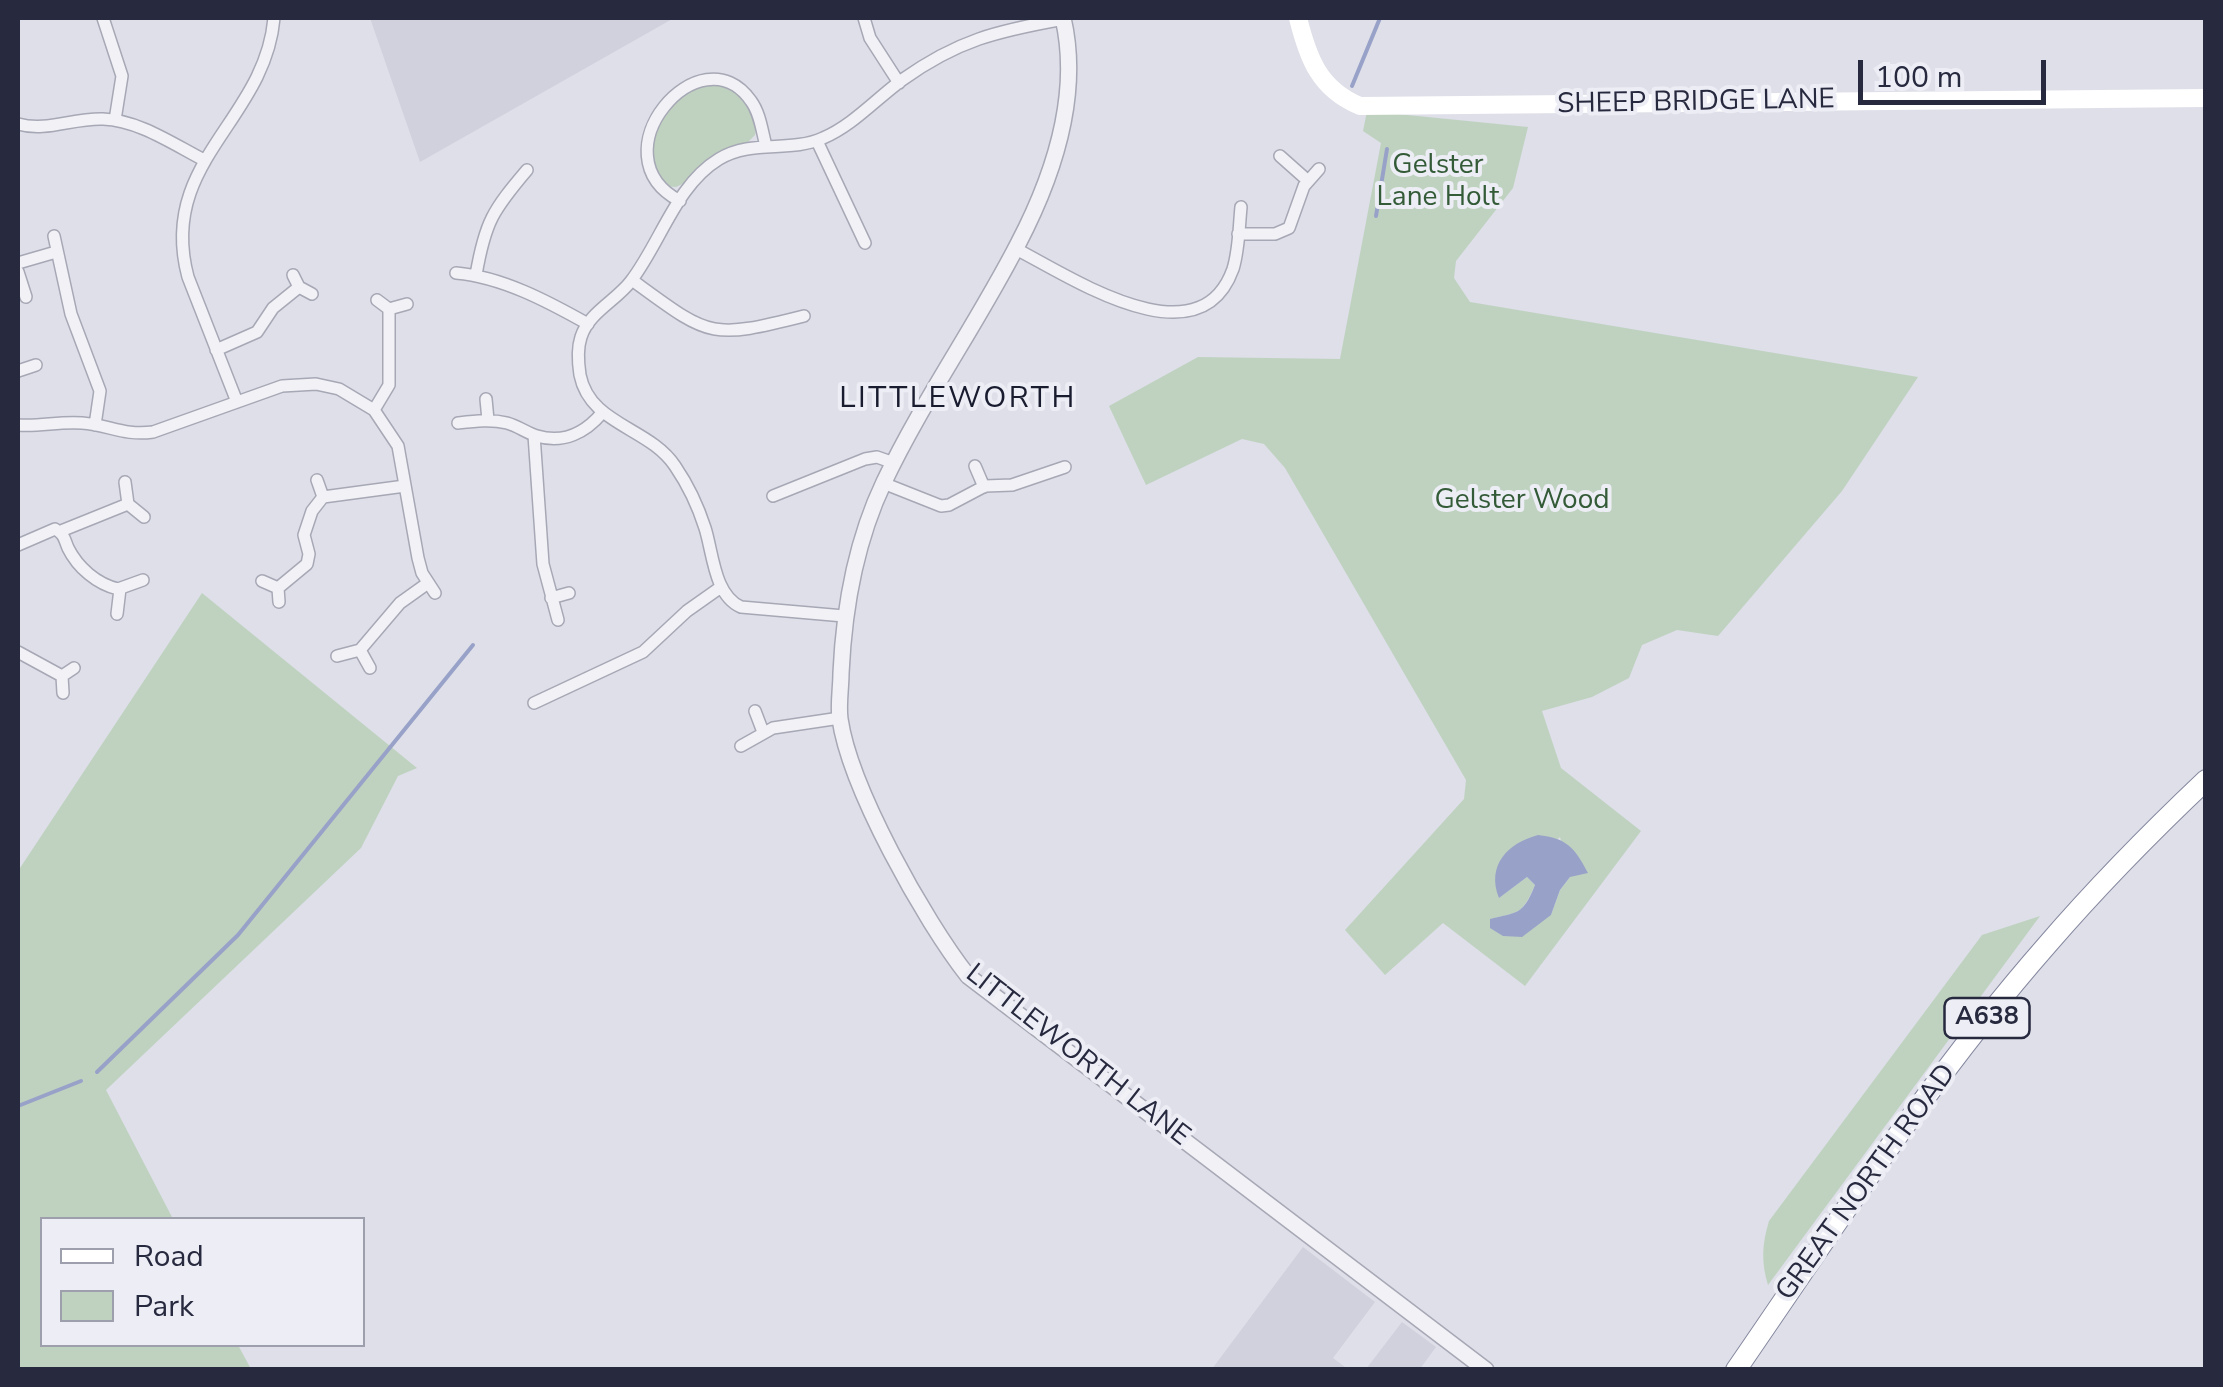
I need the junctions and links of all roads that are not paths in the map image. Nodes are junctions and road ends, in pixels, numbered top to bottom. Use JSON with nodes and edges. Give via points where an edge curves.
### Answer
{"nodes":[{"id":1,"x":104,"y":18,"type":"edge"},
{"id":2,"x":274,"y":18,"type":"edge"},
{"id":3,"x":864,"y":18,"type":"edge"},
{"id":4,"x":1063,"y":18,"type":"edge"},
{"id":5,"x":1298,"y":18,"type":"edge"},
{"id":6,"x":899,"y":83,"type":"junction"},
{"id":7,"x":2206,"y":98,"type":"edge"},
{"id":8,"x":115,"y":120,"type":"junction"},
{"id":9,"x":18,"y":124,"type":"edge"},
{"id":10,"x":817,"y":141,"type":"junction"},
{"id":11,"x":766,"y":146,"type":"junction"},
{"id":12,"x":1280,"y":156,"type":"dead end"},
{"id":13,"x":204,"y":160,"type":"junction"},
{"id":14,"x":1319,"y":169,"type":"dead end"},
{"id":15,"x":527,"y":170,"type":"dead end"},
{"id":16,"x":1307,"y":180,"type":"junction"},
{"id":17,"x":516,"y":183,"type":"junction"},
{"id":18,"x":527,"y":195,"type":"dead end"},
{"id":19,"x":680,"y":200,"type":"junction"},
{"id":20,"x":1240,"y":207,"type":"dead end"},
{"id":21,"x":1238,"y":234,"type":"junction"},
{"id":22,"x":54,"y":236,"type":"dead end"},
{"id":23,"x":865,"y":243,"type":"dead end"},
{"id":24,"x":1016,"y":249,"type":"junction"},
{"id":25,"x":56,"y":252,"type":"junction"},
{"id":26,"x":18,"y":263,"type":"edge"},
{"id":27,"x":18,"y":272,"type":"edge"},
{"id":28,"x":456,"y":273,"type":"dead end"},
{"id":29,"x":476,"y":275,"type":"junction"},
{"id":30,"x":632,"y":280,"type":"junction"},
{"id":31,"x":312,"y":294,"type":"dead end"},
{"id":32,"x":26,"y":297,"type":"dead end"},
{"id":33,"x":377,"y":300,"type":"dead end"},
{"id":34,"x":407,"y":304,"type":"dead end"},
{"id":35,"x":389,"y":309,"type":"junction"},
{"id":36,"x":804,"y":316,"type":"dead end"},
{"id":37,"x":588,"y":324,"type":"junction"},
{"id":38,"x":216,"y":350,"type":"junction"},
{"id":39,"x":36,"y":365,"type":"dead end"},
{"id":40,"x":18,"y":371,"type":"edge"},
{"id":41,"x":486,"y":399,"type":"dead end"},
{"id":42,"x":237,"y":402,"type":"junction"},
{"id":43,"x":374,"y":410,"type":"junction"},
{"id":44,"x":602,"y":413,"type":"junction"},
{"id":45,"x":488,"y":420,"type":"junction"},
{"id":46,"x":458,"y":423,"type":"dead end"},
{"id":47,"x":18,"y":425,"type":"edge"},
{"id":48,"x":95,"y":425,"type":"junction"},
{"id":49,"x":534,"y":435,"type":"junction"},
{"id":50,"x":894,"y":463,"type":"junction"},
{"id":51,"x":974,"y":466,"type":"dead end"},
{"id":52,"x":1066,"y":467,"type":"dead end"},
{"id":53,"x":316,"y":480,"type":"dead end"},
{"id":54,"x":125,"y":482,"type":"dead end"},
{"id":55,"x":884,"y":484,"type":"junction"},
{"id":56,"x":405,"y":486,"type":"junction"},
{"id":57,"x":984,"y":487,"type":"junction"},
{"id":58,"x":773,"y":496,"type":"dead end"},
{"id":59,"x":323,"y":497,"type":"junction"},
{"id":60,"x":128,"y":504,"type":"junction"},
{"id":61,"x":144,"y":516,"type":"dead end"},
{"id":62,"x":60,"y":531,"type":"junction"},
{"id":63,"x":18,"y":545,"type":"edge"},
{"id":64,"x":143,"y":580,"type":"dead end"},
{"id":65,"x":262,"y":580,"type":"dead end"},
{"id":66,"x":721,"y":587,"type":"junction"},
{"id":67,"x":120,"y":588,"type":"junction"},
{"id":68,"x":278,"y":588,"type":"junction"},
{"id":69,"x":569,"y":593,"type":"dead end"},
{"id":70,"x":551,"y":598,"type":"junction"},
{"id":71,"x":279,"y":602,"type":"dead end"},
{"id":72,"x":117,"y":614,"type":"dead end"},
{"id":73,"x":844,"y":616,"type":"junction"},
{"id":74,"x":558,"y":620,"type":"dead end"},
{"id":75,"x":360,"y":650,"type":"junction"},
{"id":76,"x":18,"y":652,"type":"edge"},
{"id":77,"x":337,"y":656,"type":"dead end"},
{"id":78,"x":577,"y":664,"type":"dead end"},
{"id":79,"x":74,"y":668,"type":"dead end"},
{"id":80,"x":370,"y":668,"type":"dead end"},
{"id":81,"x":62,"y":676,"type":"junction"},
{"id":82,"x":584,"y":680,"type":"junction"},
{"id":83,"x":63,"y":692,"type":"dead end"},
{"id":84,"x":534,"y":703,"type":"dead end"},
{"id":85,"x":755,"y":711,"type":"dead end"},
{"id":86,"x":840,"y":718,"type":"junction"},
{"id":87,"x":763,"y":732,"type":"junction"},
{"id":88,"x":741,"y":746,"type":"dead end"},
{"id":89,"x":2206,"y":780,"type":"edge"},
{"id":90,"x":1486,"y":1370,"type":"edge"},
{"id":91,"x":1736,"y":1370,"type":"edge"}],
"edges":[{"from":1,"to":8,"type":"street","via":[[122,76]]},
{"from":2,"to":13,"type":"street","via":[[255,83]]},
{"from":3,"to":6,"type":"street"},
{"from":4,"to":6,"type":"street","via":[[956,46]]},
{"from":4,"to":24,"type":"street","name":"LITTLEWORTH LANE","via":[[1070,62],[1063,125],[1043,193]]},
{"from":5,"to":7,"type":"main road","name":"SHEEP BRIDGE LANE","via":[[1318,75],[1360,106]]},
{"from":6,"to":10,"type":"street"},
{"from":8,"to":9,"type":"street"},
{"from":8,"to":13,"type":"street"},
{"from":10,"to":11,"type":"street"},
{"from":10,"to":23,"type":"street"},
{"from":11,"to":19,"type":"street","via":[[722,157]]},
{"from":11,"to":19,"type":"street","via":[[752,102],[728,82],[693,84],[676,93],[654,120],[648,150],[654,177]]},
{"from":12,"to":16,"type":"street"},
{"from":13,"to":38,"type":"street","via":[[184,208],[183,259]]},
{"from":14,"to":16,"type":"street"},
{"from":15,"to":17,"type":"street"},
{"from":16,"to":21,"type":"street","via":[[1289,228]]},
{"from":17,"to":18,"type":"street"},
{"from":17,"to":29,"type":"street","via":[[486,226]]},
{"from":19,"to":30,"type":"street"},
{"from":20,"to":21,"type":"street"},
{"from":21,"to":24,"type":"street","via":[[1225,286],[1212,300],[1177,312],[1122,303]]},
{"from":22,"to":25,"type":"street"},
{"from":24,"to":50,"type":"street","name":"LITTLEWORTH LANE"},
{"from":25,"to":26,"type":"street"},
{"from":25,"to":48,"type":"street","via":[[100,391]]},
{"from":27,"to":32,"type":"street"},
{"from":28,"to":29,"type":"street"},
{"from":29,"to":37,"type":"street"},
{"from":30,"to":36,"type":"street","via":[[708,330],[740,332]]},
{"from":30,"to":37,"type":"street"},
{"from":31,"to":38,"type":"street","via":[[296,281],[257,332]]},
{"from":33,"to":35,"type":"street"},
{"from":34,"to":35,"type":"street"},
{"from":35,"to":43,"type":"street","via":[[388,385]]},
{"from":37,"to":44,"type":"street","via":[[580,371],[588,398]]},
{"from":38,"to":42,"type":"street"},
{"from":39,"to":40,"type":"street"},
{"from":41,"to":45,"type":"street"},
{"from":42,"to":43,"type":"street","via":[[282,386],[316,384],[338,388]]},
{"from":42,"to":48,"type":"street","via":[[153,432]]},
{"from":43,"to":56,"type":"street","via":[[398,446]]},
{"from":44,"to":49,"type":"street","via":[[574,436]]},
{"from":44,"to":66,"type":"street","via":[[650,440],[672,462],[697,506]]},
{"from":45,"to":46,"type":"street"},
{"from":45,"to":49,"type":"street"},
{"from":47,"to":48,"type":"street"},
{"from":49,"to":70,"type":"street"},
{"from":50,"to":55,"type":"street","name":"LITTLEWORTH LANE"},
{"from":50,"to":58,"type":"street","via":[[864,459]]},
{"from":51,"to":57,"type":"street"},
{"from":52,"to":57,"type":"street","via":[[1012,486]]},
{"from":53,"to":59,"type":"street"},
{"from":54,"to":60,"type":"street"},
{"from":55,"to":57,"type":"street","via":[[941,506]]},
{"from":55,"to":73,"type":"street","name":"LITTLEWORTH LANE"},
{"from":56,"to":59,"type":"street"},
{"from":56,"to":75,"type":"street","via":[[418,558],[432,588],[400,603]]},
{"from":59,"to":68,"type":"street","via":[[304,534],[306,564]]},
{"from":60,"to":61,"type":"street"},
{"from":60,"to":62,"type":"street"},
{"from":62,"to":63,"type":"street","via":[[48,529]]},
{"from":62,"to":67,"type":"street","via":[[88,573]]},
{"from":64,"to":67,"type":"street"},
{"from":65,"to":68,"type":"street"},
{"from":66,"to":73,"type":"street","via":[[742,608]]},
{"from":66,"to":82,"type":"street","via":[[643,652]]},
{"from":67,"to":72,"type":"street"},
{"from":68,"to":71,"type":"street"},
{"from":69,"to":70,"type":"street"},
{"from":70,"to":74,"type":"street"},
{"from":73,"to":86,"type":"street","name":"LITTLEWORTH LANE"},
{"from":75,"to":77,"type":"street"},
{"from":75,"to":80,"type":"street"},
{"from":76,"to":81,"type":"street"},
{"from":78,"to":82,"type":"street"},
{"from":79,"to":81,"type":"street"},
{"from":81,"to":83,"type":"street"},
{"from":82,"to":84,"type":"street"},
{"from":85,"to":87,"type":"street"},
{"from":86,"to":87,"type":"street"},
{"from":86,"to":90,"type":"street","name":"LITTLEWORTH LANE","via":[[850,758],[888,842],[968,976]]},
{"from":87,"to":88,"type":"street"},
{"from":89,"to":91,"type":"highway","name":"GREAT NORTH ROAD","number":"A638","via":[[2128,854],[1993,1010]]}]}
